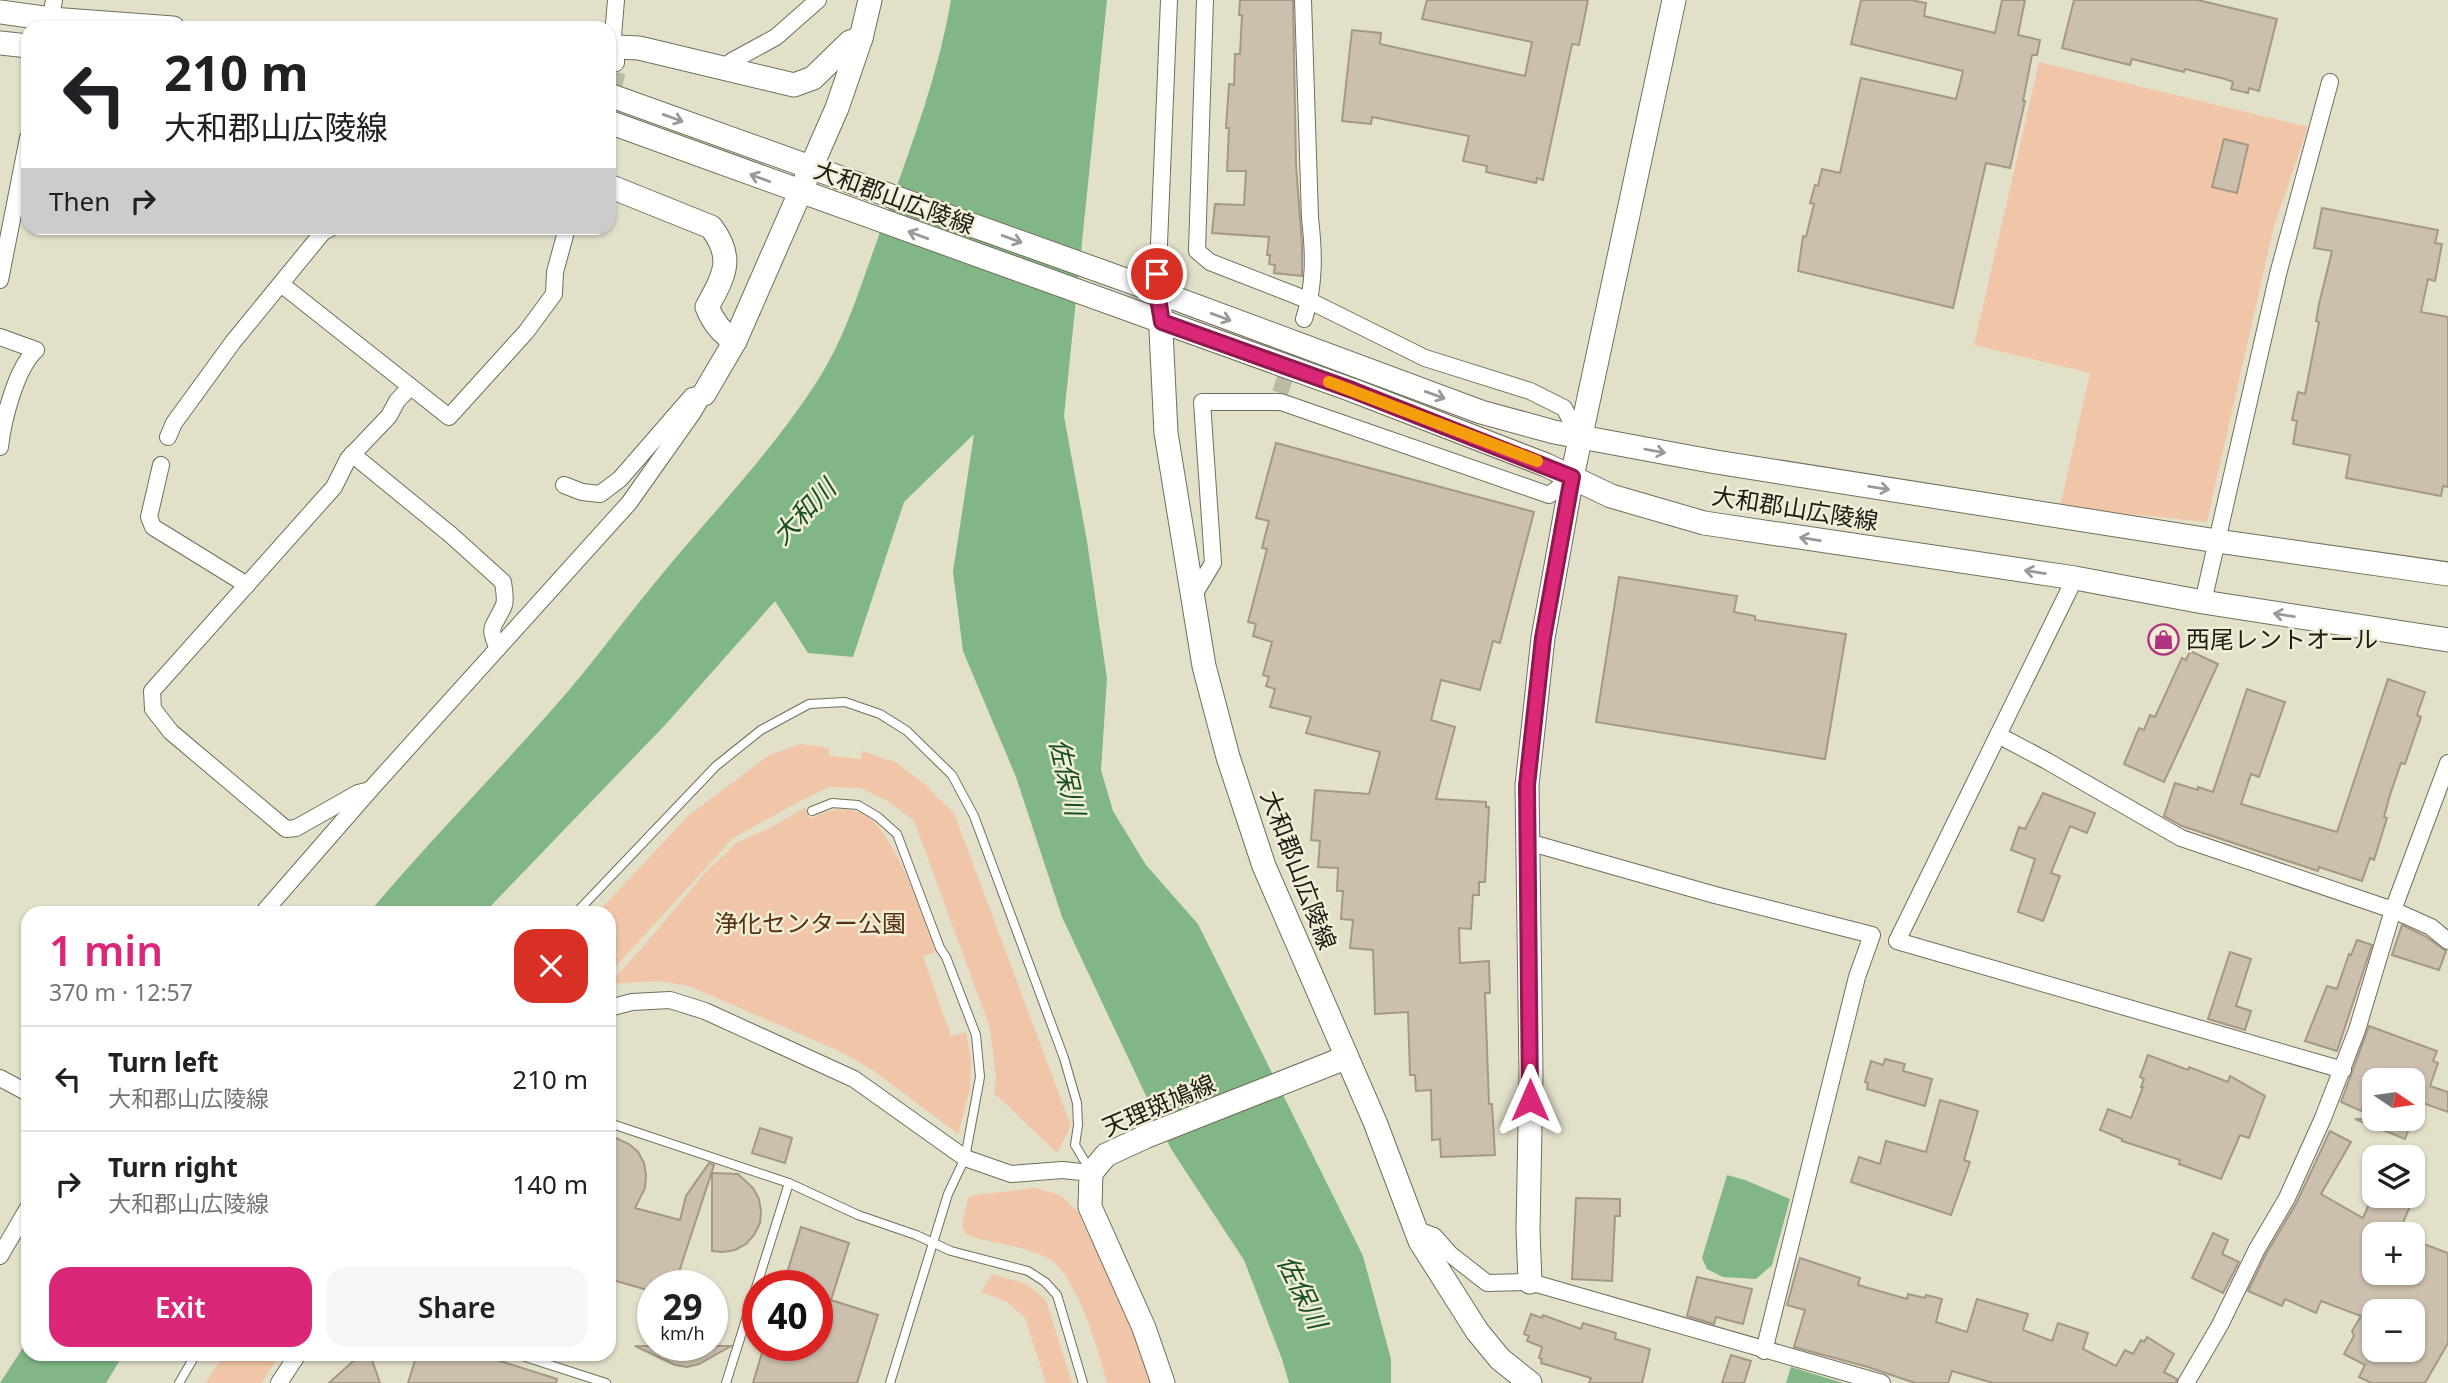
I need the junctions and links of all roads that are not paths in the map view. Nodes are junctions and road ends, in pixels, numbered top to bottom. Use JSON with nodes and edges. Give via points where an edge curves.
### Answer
{"nodes":[{"id":1,"x":616,"y":0,"type":"edge"},
{"id":2,"x":818,"y":0,"type":"edge"},
{"id":3,"x":870,"y":0,"type":"edge"},
{"id":4,"x":1169,"y":0,"type":"edge"},
{"id":5,"x":1205,"y":0,"type":"edge"},
{"id":6,"x":1303,"y":0,"type":"edge"},
{"id":7,"x":1674,"y":0,"type":"edge"},
{"id":8,"x":0,"y":12,"type":"edge"},
{"id":9,"x":51,"y":16,"type":"edge"},
{"id":10,"x":102,"y":21,"type":"edge"},
{"id":11,"x":614,"y":21,"type":"edge"},
{"id":12,"x":861,"y":38,"type":"junction"},
{"id":13,"x":0,"y":43,"type":"edge"},
{"id":14,"x":21,"y":45,"type":"edge"},
{"id":15,"x":616,"y":55,"type":"edge"},
{"id":16,"x":724,"y":68,"type":"junction"},
{"id":17,"x":2330,"y":82,"type":"dead end"},
{"id":18,"x":616,"y":98,"type":"edge"},
{"id":19,"x":616,"y":125,"type":"edge"},
{"id":20,"x":822,"y":172,"type":"junction"},
{"id":21,"x":21,"y":174,"type":"edge"},
{"id":22,"x":616,"y":189,"type":"edge"},
{"id":23,"x":800,"y":192,"type":"junction"},
{"id":24,"x":321,"y":235,"type":"edge"},
{"id":25,"x":565,"y":235,"type":"edge"},
{"id":26,"x":0,"y":280,"type":"edge"},
{"id":27,"x":281,"y":284,"type":"junction"},
{"id":28,"x":1157,"y":293,"type":"junction"},
{"id":29,"x":1310,"y":301,"type":"junction"},
{"id":30,"x":1304,"y":319,"type":"tunnel mouth"},
{"id":31,"x":1162,"y":322,"type":"junction"},
{"id":32,"x":0,"y":337,"type":"edge"},
{"id":33,"x":735,"y":341,"type":"junction"},
{"id":34,"x":410,"y":387,"type":"junction"},
{"id":35,"x":704,"y":394,"type":"junction"},
{"id":36,"x":168,"y":437,"type":"dead end"},
{"id":37,"x":1580,"y":437,"type":"junction"},
{"id":38,"x":0,"y":447,"type":"edge"},
{"id":39,"x":352,"y":454,"type":"junction"},
{"id":40,"x":160,"y":466,"type":"dead end"},
{"id":41,"x":1572,"y":477,"type":"junction"},
{"id":42,"x":564,"y":485,"type":"dead end"},
{"id":43,"x":2217,"y":541,"type":"junction"},
{"id":44,"x":2448,"y":574,"type":"edge"},
{"id":45,"x":2075,"y":578,"type":"junction"},
{"id":46,"x":247,"y":585,"type":"junction"},
{"id":47,"x":1192,"y":598,"type":"junction"},
{"id":48,"x":2203,"y":602,"type":"junction"},
{"id":49,"x":2448,"y":640,"type":"edge"},
{"id":50,"x":498,"y":648,"type":"junction"},
{"id":51,"x":1998,"y":735,"type":"junction"},
{"id":52,"x":2448,"y":763,"type":"edge"},
{"id":53,"x":370,"y":790,"type":"junction"},
{"id":54,"x":812,"y":811,"type":"dead end"},
{"id":55,"x":1528,"y":842,"type":"junction"},
{"id":56,"x":269,"y":906,"type":"edge"},
{"id":57,"x":583,"y":906,"type":"edge"},
{"id":58,"x":2393,"y":910,"type":"junction"},
{"id":59,"x":2448,"y":941,"type":"edge"},
{"id":60,"x":616,"y":1006,"type":"edge"},
{"id":61,"x":1345,"y":1058,"type":"junction"},
{"id":62,"x":2343,"y":1070,"type":"junction"},
{"id":63,"x":0,"y":1078,"type":"edge"},
{"id":64,"x":21,"y":1089,"type":"edge"},
{"id":65,"x":616,"y":1125,"type":"edge"},
{"id":66,"x":965,"y":1158,"type":"junction"},
{"id":67,"x":1091,"y":1173,"type":"junction"},
{"id":68,"x":789,"y":1183,"type":"junction"},
{"id":69,"x":21,"y":1220,"type":"edge"},
{"id":70,"x":1415,"y":1229,"type":"junction"},
{"id":71,"x":934,"y":1242,"type":"junction"},
{"id":72,"x":0,"y":1256,"type":"edge"},
{"id":73,"x":1530,"y":1282,"type":"junction"},
{"id":74,"x":1764,"y":1351,"type":"junction"},
{"id":75,"x":193,"y":1361,"type":"edge"},
{"id":76,"x":293,"y":1361,"type":"edge"},
{"id":77,"x":538,"y":1361,"type":"edge"},
{"id":78,"x":179,"y":1383,"type":"edge"},
{"id":79,"x":279,"y":1383,"type":"edge"},
{"id":80,"x":606,"y":1383,"type":"edge"},
{"id":81,"x":726,"y":1383,"type":"edge"},
{"id":82,"x":890,"y":1383,"type":"edge"},
{"id":83,"x":1083,"y":1383,"type":"edge"},
{"id":84,"x":1163,"y":1383,"type":"edge"},
{"id":85,"x":1530,"y":1383,"type":"edge"},
{"id":86,"x":1882,"y":1383,"type":"edge"},
{"id":87,"x":2186,"y":1383,"type":"edge"}],
"edges":[{"from":1,"to":11,"type":"street"},
{"from":2,"to":16,"type":"street","via":[[776,37]]},
{"from":3,"to":12,"type":"main road"},
{"from":4,"to":28,"type":"street"},
{"from":5,"to":29,"type":"street","via":[[1197,251],[1210,262]]},
{"from":6,"to":29,"type":"street","via":[[1314,253]]},
{"from":7,"to":37,"type":"main road"},
{"from":8,"to":9,"type":"main road"},
{"from":9,"to":10,"type":"main road"},
{"from":12,"to":16,"type":"main road","via":[[850,42],[813,79],[793,85]]},
{"from":12,"to":20,"type":"main road"},
{"from":13,"to":14,"type":"main road"},
{"from":15,"to":16,"type":"main road","via":[[639,48]]},
{"from":17,"to":43,"type":"street","via":[[2278,274]]},
{"from":18,"to":20,"type":"main road","name":"大和郡山広陵線","one_way":true},
{"from":23,"to":19,"type":"main road","name":"大和郡山広陵線","one_way":true},
{"from":20,"to":23,"type":"main road"},
{"from":20,"to":28,"type":"main road","name":"大和郡山広陵線","one_way":true},
{"from":21,"to":26,"type":"street"},
{"from":22,"to":33,"type":"main road","via":[[711,227],[726,255],[724,276],[707,307],[712,321]]},
{"from":31,"to":23,"type":"main road","name":"大和郡山広陵線","one_way":true},
{"from":23,"to":33,"type":"main road"},
{"from":24,"to":27,"type":"street"},
{"from":25,"to":34,"type":"street","via":[[554,294],[449,417]]},
{"from":27,"to":34,"type":"street"},
{"from":27,"to":36,"type":"street","via":[[233,342]]},
{"from":28,"to":31,"type":"main road","name":"大和郡山広陵線"},
{"from":28,"to":37,"type":"main road","name":"大和郡山広陵線","one_way":true,"via":[[1481,412]]},
{"from":29,"to":30,"type":"street"},
{"from":29,"to":37,"type":"street","via":[[1426,358],[1531,391],[1564,408]]},
{"from":31,"to":41,"type":"main road","name":"大和郡山広陵線","via":[[1352,390]]},
{"from":31,"to":47,"type":"main road","name":"大和郡山広陵線","via":[[1166,433]]},
{"from":32,"to":38,"type":"street","via":[[36,350],[18,379]]},
{"from":33,"to":35,"type":"main road"},
{"from":34,"to":39,"type":"street"},
{"from":35,"to":42,"type":"street","via":[[692,396],[620,479],[600,494]]},
{"from":35,"to":50,"type":"street","via":[[629,503]]},
{"from":37,"to":41,"type":"main road"},
{"from":37,"to":43,"type":"main road","name":"大和郡山広陵線","one_way":true},
{"from":39,"to":46,"type":"street","via":[[334,487]]},
{"from":39,"to":50,"type":"street","via":[[503,582],[505,603],[491,627]]},
{"from":40,"to":46,"type":"street","via":[[149,517],[153,527]]},
{"from":45,"to":41,"type":"main road","name":"大和郡山広陵線","one_way":true,"via":[[1704,523],[1611,496]]},
{"from":41,"to":47,"type":"street","via":[[1549,495],[1280,398],[1202,402],[1213,563]]},
{"from":41,"to":55,"type":"main road","via":[[1543,638],[1527,785]]},
{"from":43,"to":44,"type":"main road","name":"大和郡山広陵線"},
{"from":43,"to":48,"type":"street"},
{"from":45,"to":48,"type":"main road","name":"大和郡山広陵線"},
{"from":45,"to":51,"type":"street"},
{"from":46,"to":53,"type":"street","via":[[152,691],[153,709],[171,732],[286,829]]},
{"from":47,"to":61,"type":"main road","name":"大和郡山広陵線","via":[[1224,744],[1264,866]]},
{"from":49,"to":48,"type":"main road","name":"大和郡山広陵線","one_way":true},
{"from":50,"to":53,"type":"street"},
{"from":51,"to":58,"type":"street","via":[[2181,838]]},
{"from":51,"to":62,"type":"street","via":[[1897,941]]},
{"from":52,"to":58,"type":"street"},
{"from":53,"to":56,"type":"street"},
{"from":54,"to":66,"type":"lane","via":[[832,803],[858,805],[897,834],[976,1035],[980,1077]]},
{"from":55,"to":73,"type":"main road"},
{"from":55,"to":74,"type":"street","via":[[1872,935],[1857,977]]},
{"from":57,"to":67,"type":"lane","via":[[716,766],[761,730],[809,704],[845,702],[880,714],[907,731],[952,775],[974,816],[1064,1058],[1077,1103],[1075,1145]]},
{"from":58,"to":59,"type":"street","via":[[2431,927]]},
{"from":58,"to":62,"type":"street"},
{"from":60,"to":66,"type":"street","via":[[670,1000],[705,1011],[854,1079]]},
{"from":61,"to":67,"type":"main road","name":"天理斑鳩線","via":[[1147,1136],[1106,1155]]},
{"from":61,"to":70,"type":"main road","name":"大和郡山広陵線","via":[[1375,1122]]},
{"from":62,"to":87,"type":"street","via":[[2287,1198]]},
{"from":63,"to":64,"type":"street"},
{"from":65,"to":68,"type":"lane"},
{"from":66,"to":67,"type":"street","via":[[1011,1174]]},
{"from":66,"to":71,"type":"lane"},
{"from":67,"to":84,"type":"main road","name":"天理斑鳩線","via":[[1090,1207],[1144,1328]]},
{"from":68,"to":71,"type":"lane","via":[[858,1215]]},
{"from":68,"to":81,"type":"lane"},
{"from":69,"to":72,"type":"street"},
{"from":70,"to":73,"type":"street","via":[[1434,1236],[1487,1283]]},
{"from":70,"to":85,"type":"main road","name":"大和郡山広陵線","via":[[1477,1331],[1500,1359]]},
{"from":71,"to":82,"type":"lane"},
{"from":71,"to":83,"type":"lane","via":[[951,1251],[1028,1271],[1045,1282],[1057,1295]]},
{"from":73,"to":74,"type":"street"},
{"from":74,"to":86,"type":"street"},
{"from":75,"to":78,"type":"lane"},
{"from":76,"to":79,"type":"street"},
{"from":77,"to":80,"type":"lane"}]}
